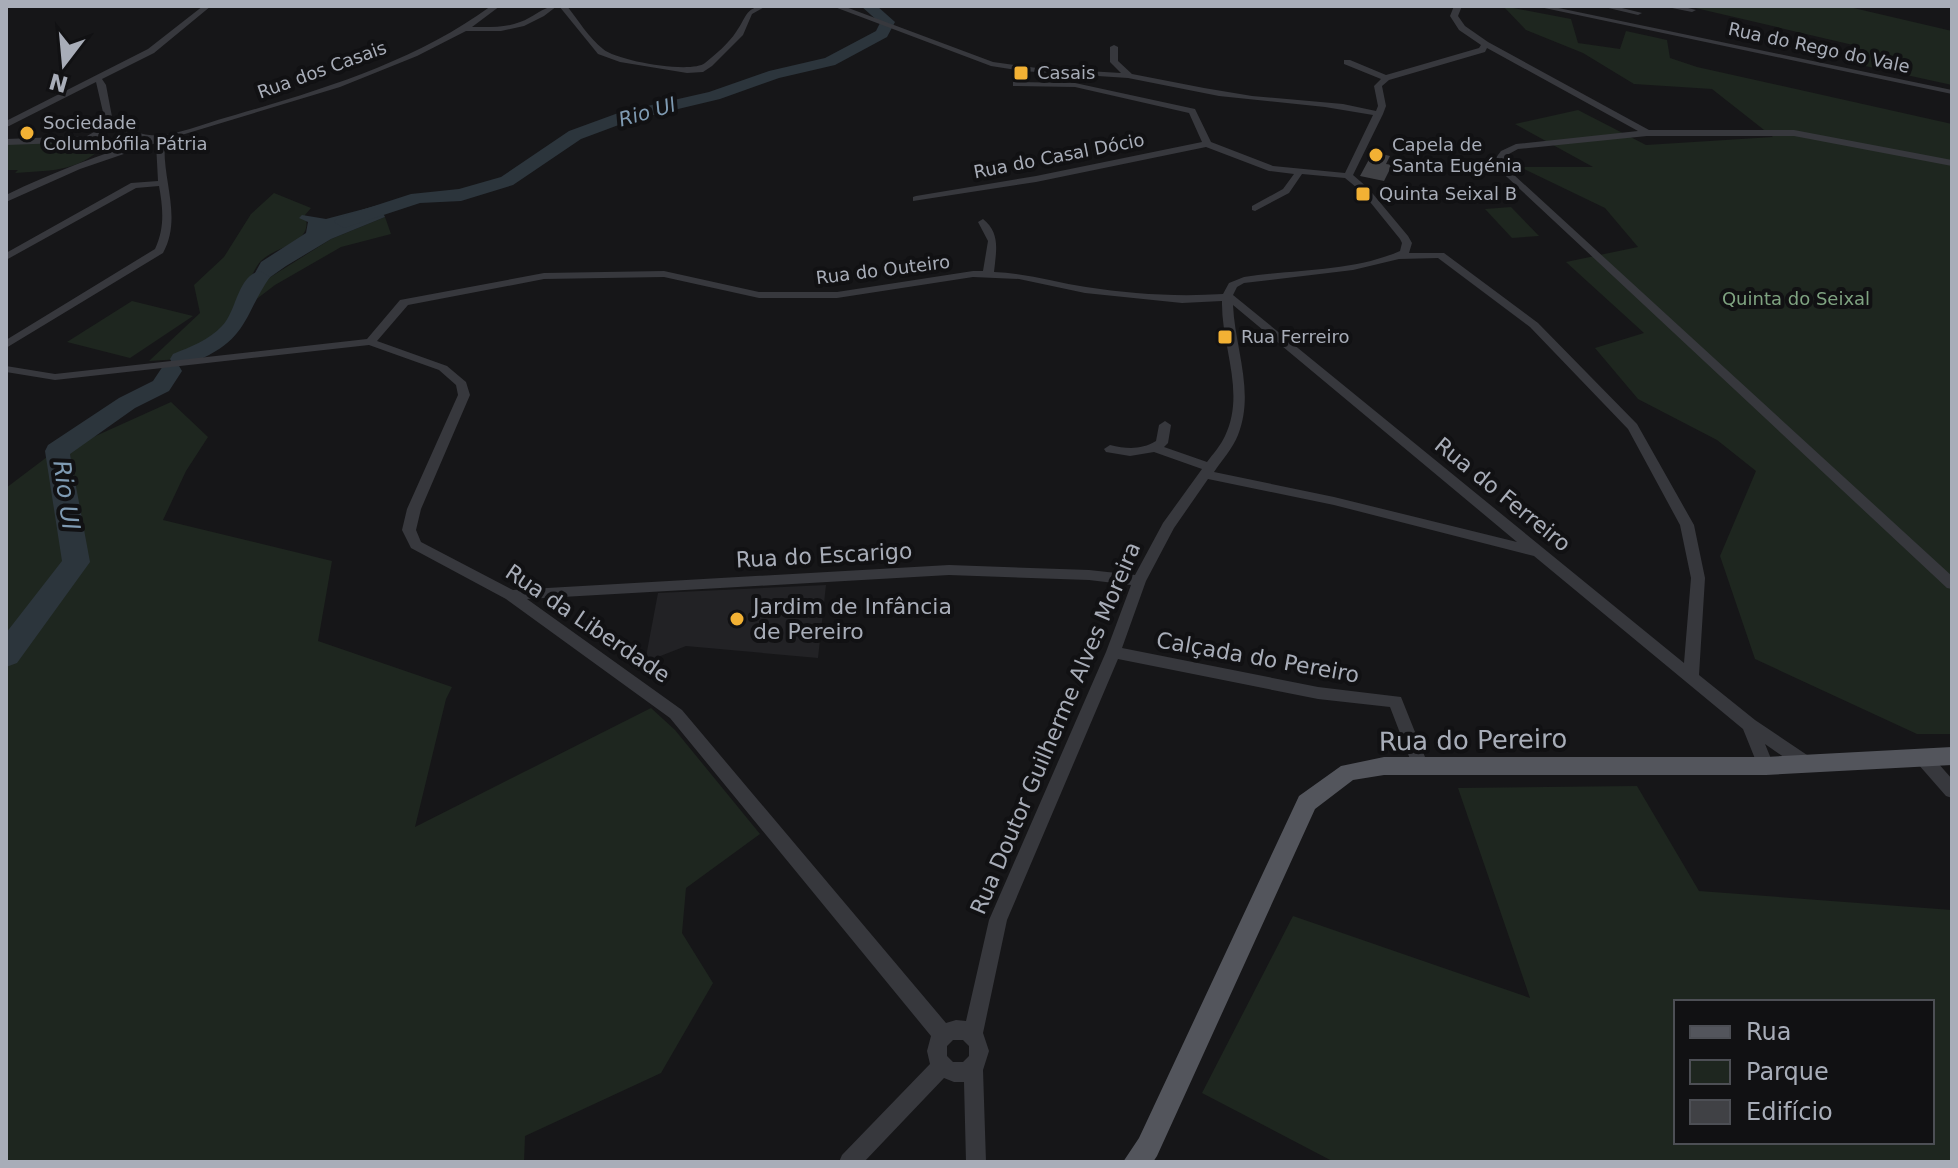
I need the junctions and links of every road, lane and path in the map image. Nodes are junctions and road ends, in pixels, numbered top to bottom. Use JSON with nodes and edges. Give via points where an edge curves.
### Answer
{"nodes":[{"id":1,"x":207,"y":6,"type":"edge"},
{"id":2,"x":496,"y":6,"type":"edge"},
{"id":3,"x":553,"y":6,"type":"edge"},
{"id":4,"x":563,"y":6,"type":"edge"},
{"id":5,"x":762,"y":6,"type":"edge"},
{"id":6,"x":836,"y":6,"type":"edge"},
{"id":7,"x":1458,"y":6,"type":"edge"},
{"id":8,"x":1539,"y":6,"type":"edge"},
{"id":9,"x":1604,"y":6,"type":"edge"},
{"id":10,"x":1666,"y":6,"type":"edge"},
{"id":11,"x":1641,"y":10,"type":"edge"},
{"id":12,"x":1692,"y":10,"type":"dead end"},
{"id":13,"x":1629,"y":25,"type":"junction"},
{"id":14,"x":464,"y":29,"type":"junction"},
{"id":15,"x":1485,"y":44,"type":"junction"},
{"id":16,"x":1114,"y":47,"type":"dead end"},
{"id":17,"x":1347,"y":62,"type":"dead end"},
{"id":18,"x":1130,"y":76,"type":"junction"},
{"id":19,"x":1386,"y":78,"type":"junction"},
{"id":20,"x":98,"y":79,"type":"junction"},
{"id":21,"x":1016,"y":84,"type":"dead end"},
{"id":22,"x":1952,"y":92,"type":"edge"},
{"id":23,"x":1379,"y":114,"type":"junction"},
{"id":24,"x":6,"y":124,"type":"edge"},
{"id":25,"x":112,"y":125,"type":"junction"},
{"id":26,"x":1647,"y":133,"type":"junction"},
{"id":27,"x":127,"y":134,"type":"junction"},
{"id":28,"x":6,"y":142,"type":"edge"},
{"id":29,"x":160,"y":143,"type":"junction"},
{"id":30,"x":1207,"y":144,"type":"junction"},
{"id":31,"x":133,"y":147,"type":"junction"},
{"id":32,"x":1952,"y":163,"type":"edge"},
{"id":33,"x":1300,"y":171,"type":"junction"},
{"id":34,"x":1348,"y":176,"type":"junction"},
{"id":35,"x":162,"y":183,"type":"junction"},
{"id":36,"x":6,"y":199,"type":"edge"},
{"id":37,"x":916,"y":199,"type":"dead end"},
{"id":38,"x":1255,"y":208,"type":"dead end"},
{"id":39,"x":983,"y":222,"type":"dead end"},
{"id":40,"x":1399,"y":256,"type":"junction"},
{"id":41,"x":6,"y":257,"type":"edge"},
{"id":42,"x":988,"y":275,"type":"junction"},
{"id":43,"x":1229,"y":297,"type":"junction"},
{"id":44,"x":370,"y":342,"type":"junction"},
{"id":45,"x":6,"y":345,"type":"edge"},
{"id":46,"x":6,"y":369,"type":"edge"},
{"id":47,"x":1165,"y":425,"type":"dead end"},
{"id":48,"x":1154,"y":448,"type":"junction"},
{"id":49,"x":1110,"y":449,"type":"dead end"},
{"id":50,"x":1208,"y":471,"type":"junction"},
{"id":51,"x":1539,"y":552,"type":"junction"},
{"id":52,"x":1139,"y":581,"type":"junction"},
{"id":53,"x":1952,"y":584,"type":"edge"},
{"id":54,"x":511,"y":595,"type":"junction"},
{"id":55,"x":1113,"y":652,"type":"junction"},
{"id":56,"x":1691,"y":677,"type":"junction"},
{"id":57,"x":1749,"y":725,"type":"junction"},
{"id":58,"x":1952,"y":756,"type":"edge"},
{"id":59,"x":1924,"y":759,"type":"junction"},
{"id":60,"x":1807,"y":764,"type":"junction"},
{"id":61,"x":1766,"y":766,"type":"junction"},
{"id":62,"x":1421,"y":767,"type":"junction"},
{"id":63,"x":1952,"y":791,"type":"edge"},
{"id":64,"x":943,"y":1035,"type":"junction"},
{"id":65,"x":973,"y":1035,"type":"junction"},
{"id":66,"x":942,"y":1066,"type":"junction"},
{"id":67,"x":973,"y":1066,"type":"junction"},
{"id":68,"x":849,"y":1162,"type":"edge"},
{"id":69,"x":976,"y":1162,"type":"edge"},
{"id":70,"x":1136,"y":1162,"type":"edge"}],
"edges":[{"from":1,"to":20,"type":"street","via":[[151,51]]},
{"from":2,"to":14,"type":"street","name":"Rua dos Casais"},
{"from":3,"to":14,"type":"street","via":[[510,29]]},
{"from":4,"to":5,"type":"street","via":[[601,52],[687,71],[709,64],[740,33],[749,13]]},
{"from":6,"to":18,"type":"street","via":[[991,64]]},
{"from":7,"to":15,"type":"street","via":[[1458,24]]},
{"from":8,"to":13,"type":"street","name":"Rua do Rego do Vale"},
{"from":9,"to":11,"type":"street"},
{"from":10,"to":12,"type":"street"},
{"from":11,"to":13,"type":"street"},
{"from":13,"to":22,"type":"street","name":"Rua do Rego do Vale"},
{"from":14,"to":29,"type":"street","name":"Rua dos Casais","via":[[300,98]]},
{"from":15,"to":19,"type":"street","via":[[1478,52]]},
{"from":15,"to":26,"type":"street"},
{"from":16,"to":18,"type":"street","via":[[1114,62]]},
{"from":17,"to":19,"type":"street"},
{"from":18,"to":23,"type":"street","via":[[1191,90],[1265,101],[1341,104]]},
{"from":19,"to":23,"type":"street","via":[[1378,89]]},
{"from":20,"to":24,"type":"street"},
{"from":20,"to":25,"type":"street"},
{"from":21,"to":30,"type":"street","via":[[1075,85],[1192,111]]},
{"from":23,"to":34,"type":"street"},
{"from":25,"to":27,"type":"street"},
{"from":25,"to":28,"type":"street","via":[[89,139]]},
{"from":26,"to":32,"type":"street","via":[[1794,133]]},
{"from":26,"to":53,"type":"street","via":[[1516,147],[1496,163]]},
{"from":27,"to":29,"type":"street"},
{"from":27,"to":31,"type":"street"},
{"from":29,"to":31,"type":"street"},
{"from":29,"to":31,"type":"street","name":"Rua dos Casais"},
{"from":29,"to":35,"type":"street"},
{"from":30,"to":33,"type":"street","via":[[1272,169]]},
{"from":30,"to":37,"type":"street","name":"Rua do Casal Dócio"},
{"from":31,"to":36,"type":"street","name":"Rua dos Casais"},
{"from":33,"to":34,"type":"street"},
{"from":33,"to":38,"type":"street","via":[[1286,191]]},
{"from":34,"to":40,"type":"street","via":[[1405,238],[1407,249]]},
{"from":35,"to":41,"type":"street","via":[[134,185]]},
{"from":35,"to":45,"type":"street","via":[[167,239],[159,251]]},
{"from":39,"to":42,"type":"street","via":[[993,241]]},
{"from":40,"to":43,"type":"street","via":[[1240,282],[1230,288]]},
{"from":40,"to":56,"type":"street","via":[[1440,255],[1534,325],[1633,427],[1687,525],[1698,578]]},
{"from":42,"to":43,"type":"street","name":"Rua do Outeiro","via":[[1182,300]]},
{"from":42,"to":44,"type":"street","name":"Rua do Outeiro","via":[[837,295],[759,295],[664,274],[544,276],[404,302]]},
{"from":43,"to":50,"type":"street","name":"Rua Doutor Guilherme Alves Moreira","via":[[1238,407],[1231,438]]},
{"from":43,"to":51,"type":"street","name":"Rua do Ferreiro"},
{"from":44,"to":46,"type":"street","name":"Rua da Liberdade","via":[[55,377]]},
{"from":44,"to":54,"type":"street","name":"Rua da Liberdade","via":[[443,368],[462,384],[461,406],[409,530],[416,545],[430,555]]},
{"from":47,"to":48,"type":"street","via":[[1162,443]]},
{"from":48,"to":49,"type":"street","via":[[1131,454]]},
{"from":48,"to":50,"type":"street"},
{"from":50,"to":51,"type":"street"},
{"from":50,"to":52,"type":"street","name":"Rua Doutor Guilherme Alves Moreira","via":[[1168,526]]},
{"from":51,"to":56,"type":"street","name":"Rua do Ferreiro"},
{"from":52,"to":54,"type":"street","name":"Rua do Escarigo","via":[[949,570]]},
{"from":52,"to":55,"type":"street","name":"Rua Doutor Guilherme Alves Moreira"},
{"from":54,"to":64,"type":"street","name":"Rua da Liberdade","via":[[686,724]]},
{"from":55,"to":62,"type":"street","name":"Calçada do Pereiro","via":[[1318,693],[1396,701]]},
{"from":55,"to":65,"type":"street","name":"Rua Doutor Guilherme Alves Moreira","via":[[998,920]]},
{"from":56,"to":57,"type":"street","name":"Rua do Ferreiro"},
{"from":57,"to":60,"type":"street","name":"Rua do Ferreiro"},
{"from":57,"to":61,"type":"street","name":"Rua do Ferreiro"},
{"from":58,"to":59,"type":"main road","name":"Rua do Pereiro"},
{"from":59,"to":60,"type":"main road","name":"Rua do Pereiro"},
{"from":59,"to":63,"type":"street"},
{"from":60,"to":61,"type":"main road","name":"Rua do Pereiro"},
{"from":61,"to":62,"type":"main road","name":"Rua do Pereiro"},
{"from":62,"to":70,"type":"main road","name":"Rua do Pereiro","via":[[1348,772],[1307,803],[1148,1147]]},
{"from":64,"to":65,"type":"street","via":[[955,1029]]},
{"from":64,"to":66,"type":"street","via":[[937,1047]]},
{"from":65,"to":67,"type":"street","via":[[979,1054]]},
{"from":66,"to":67,"type":"street","via":[[961,1072]]},
{"from":66,"to":68,"type":"street"},
{"from":67,"to":69,"type":"street"}]}
